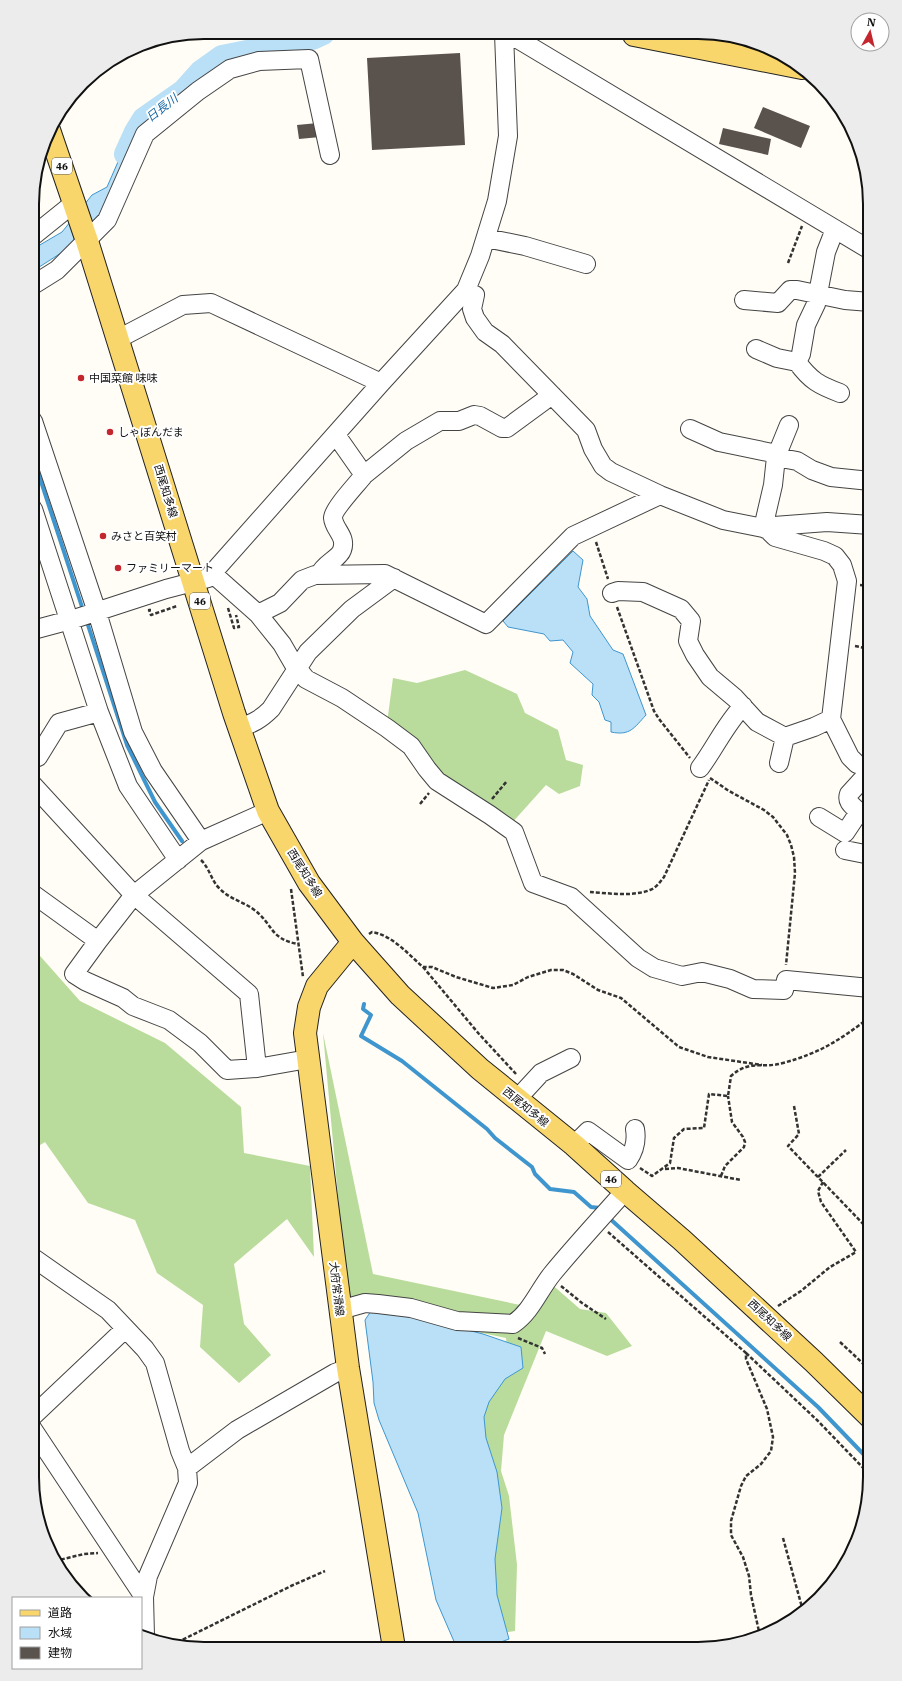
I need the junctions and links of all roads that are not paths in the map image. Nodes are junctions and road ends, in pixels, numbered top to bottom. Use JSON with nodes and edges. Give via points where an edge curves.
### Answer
{"nodes":[{"id":1,"x":504,"y":39,"type":"edge"},
{"id":2,"x":518,"y":39,"type":"edge"},
{"id":3,"x":654,"y":39,"type":"edge"},
{"id":4,"x":787,"y":65,"type":"edge"},
{"id":5,"x":52,"y":140,"type":"edge"},
{"id":6,"x":330,"y":155,"type":"dead end"},
{"id":7,"x":74,"y":203,"type":"junction"},
{"id":8,"x":835,"y":229,"type":"junction"},
{"id":9,"x":39,"y":231,"type":"edge"},
{"id":10,"x":486,"y":238,"type":"junction"},
{"id":11,"x":87,"y":241,"type":"junction"},
{"id":12,"x":863,"y":246,"type":"edge"},
{"id":13,"x":586,"y":264,"type":"dead end"},
{"id":14,"x":39,"y":281,"type":"edge"},
{"id":15,"x":466,"y":290,"type":"junction"},
{"id":16,"x":818,"y":295,"type":"junction"},
{"id":17,"x":744,"y":300,"type":"dead end"},
{"id":18,"x":863,"y":301,"type":"edge"},
{"id":19,"x":118,"y":339,"type":"junction"},
{"id":20,"x":756,"y":349,"type":"dead end"},
{"id":21,"x":797,"y":362,"type":"junction"},
{"id":22,"x":380,"y":383,"type":"junction"},
{"id":23,"x":840,"y":394,"type":"dead end"},
{"id":24,"x":552,"y":395,"type":"junction"},
{"id":25,"x":789,"y":425,"type":"dead end"},
{"id":26,"x":690,"y":430,"type":"dead end"},
{"id":27,"x":336,"y":435,"type":"junction"},
{"id":28,"x":39,"y":445,"type":"edge"},
{"id":29,"x":776,"y":455,"type":"junction"},
{"id":30,"x":364,"y":475,"type":"junction"},
{"id":31,"x":863,"y":480,"type":"edge"},
{"id":32,"x":660,"y":495,"type":"junction"},
{"id":33,"x":863,"y":525,"type":"edge"},
{"id":34,"x":766,"y":529,"type":"junction"},
{"id":35,"x":39,"y":534,"type":"edge"},
{"id":36,"x":330,"y":555,"type":"dead end"},
{"id":37,"x":317,"y":575,"type":"junction"},
{"id":38,"x":203,"y":578,"type":"junction"},
{"id":39,"x":394,"y":578,"type":"junction"},
{"id":40,"x":612,"y":593,"type":"dead end"},
{"id":41,"x":258,"y":614,"type":"junction"},
{"id":42,"x":83,"y":616,"type":"junction"},
{"id":43,"x":39,"y":628,"type":"edge"},
{"id":44,"x":298,"y":669,"type":"junction"},
{"id":45,"x":742,"y":706,"type":"junction"},
{"id":46,"x":99,"y":712,"type":"junction"},
{"id":47,"x":831,"y":719,"type":"junction"},
{"id":48,"x":239,"y":728,"type":"junction"},
{"id":49,"x":786,"y":737,"type":"junction"},
{"id":50,"x":39,"y":755,"type":"edge"},
{"id":51,"x":779,"y":763,"type":"dead end"},
{"id":52,"x":863,"y":766,"type":"edge"},
{"id":53,"x":705,"y":773,"type":"road end"},
{"id":54,"x":863,"y":778,"type":"edge"},
{"id":55,"x":39,"y":791,"type":"edge"},
{"id":56,"x":268,"y":811,"type":"junction"},
{"id":57,"x":820,"y":817,"type":"dead end"},
{"id":58,"x":190,"y":850,"type":"junction"},
{"id":59,"x":845,"y":850,"type":"dead end"},
{"id":60,"x":863,"y":854,"type":"edge"},
{"id":61,"x":134,"y":894,"type":"junction"},
{"id":62,"x":39,"y":898,"type":"edge"},
{"id":63,"x":98,"y":941,"type":"junction"},
{"id":64,"x":354,"y":944,"type":"junction"},
{"id":65,"x":863,"y":987,"type":"edge"},
{"id":66,"x":571,"y":1058,"type":"dead end"},
{"id":67,"x":308,"y":1059,"type":"junction"},
{"id":68,"x":257,"y":1068,"type":"junction"},
{"id":69,"x":510,"y":1093,"type":"junction"},
{"id":70,"x":635,"y":1129,"type":"dead end"},
{"id":71,"x":574,"y":1145,"type":"junction"},
{"id":72,"x":624,"y":1191,"type":"junction"},
{"id":73,"x":39,"y":1262,"type":"edge"},
{"id":74,"x":340,"y":1310,"type":"junction"},
{"id":75,"x":125,"y":1329,"type":"junction"},
{"id":76,"x":348,"y":1368,"type":"junction"},
{"id":77,"x":39,"y":1410,"type":"edge"},
{"id":78,"x":863,"y":1410,"type":"edge"},
{"id":79,"x":39,"y":1439,"type":"edge"},
{"id":80,"x":187,"y":1468,"type":"junction"},
{"id":81,"x":144,"y":1597,"type":"junction"},
{"id":82,"x":144,"y":1630,"type":"edge"},
{"id":83,"x":393,"y":1642,"type":"edge"}],
"edges":[{"from":1,"to":10,"type":"street","via":[[508,136],[497,201]]},
{"from":2,"to":8,"type":"street"},
{"from":3,"to":4,"type":"main road"},
{"from":5,"to":7,"type":"main road","name":"西尾知多線","number":"46"},
{"from":6,"to":11,"type":"street","via":[[309,59],[259,61],[230,69],[145,134],[107,220]]},
{"from":7,"to":9,"type":"street"},
{"from":7,"to":11,"type":"main road","name":"西尾知多線","number":"46"},
{"from":8,"to":12,"type":"street"},
{"from":8,"to":16,"type":"street","via":[[826,252]]},
{"from":10,"to":13,"type":"street","via":[[525,246]]},
{"from":10,"to":15,"type":"street"},
{"from":11,"to":14,"type":"street","via":[[57,270]]},
{"from":11,"to":19,"type":"main road","name":"西尾知多線","number":"46"},
{"from":15,"to":22,"type":"street"},
{"from":15,"to":24,"type":"street","via":[[475,295],[472,309],[485,332],[502,344]]},
{"from":16,"to":17,"type":"street","via":[[790,290],[778,303]]},
{"from":16,"to":18,"type":"street"},
{"from":16,"to":21,"type":"street","via":[[806,325]]},
{"from":19,"to":22,"type":"street","via":[[183,305],[211,303]]},
{"from":19,"to":38,"type":"main road","name":"西尾知多線","number":"46"},
{"from":20,"to":21,"type":"street","via":[[777,358]]},
{"from":21,"to":23,"type":"street","via":[[810,378]]},
{"from":22,"to":27,"type":"street"},
{"from":24,"to":30,"type":"street","via":[[507,428],[474,415],[459,421],[440,421],[406,441]]},
{"from":24,"to":32,"type":"street","via":[[586,430],[593,449],[606,469]]},
{"from":25,"to":29,"type":"street"},
{"from":26,"to":29,"type":"street","via":[[719,442]]},
{"from":27,"to":30,"type":"street"},
{"from":27,"to":38,"type":"street"},
{"from":28,"to":42,"type":"street"},
{"from":29,"to":31,"type":"street","via":[[797,461],[831,477]]},
{"from":29,"to":34,"type":"street"},
{"from":30,"to":37,"type":"street","via":[[334,512],[334,521],[344,543],[341,552]]},
{"from":32,"to":34,"type":"street","via":[[723,520]]},
{"from":32,"to":39,"type":"street","via":[[573,536],[486,624]]},
{"from":33,"to":34,"type":"street","via":[[827,522],[774,526]]},
{"from":34,"to":47,"type":"street","via":[[775,537],[829,553],[842,565],[847,581]]},
{"from":35,"to":42,"type":"street"},
{"from":36,"to":37,"type":"street","via":[[314,572]]},
{"from":37,"to":39,"type":"street","via":[[385,574]]},
{"from":37,"to":41,"type":"street","via":[[302,580],[280,603]]},
{"from":38,"to":41,"type":"street"},
{"from":38,"to":42,"type":"street"},
{"from":38,"to":48,"type":"main road","name":"西尾知多線","number":"46"},
{"from":39,"to":44,"type":"street","via":[[352,609],[323,636],[308,652]]},
{"from":40,"to":45,"type":"street","via":[[643,592],[681,609],[691,621],[688,641],[695,655],[710,677]]},
{"from":41,"to":44,"type":"street"},
{"from":42,"to":43,"type":"street"},
{"from":42,"to":46,"type":"street"},
{"from":42,"to":58,"type":"street","via":[[133,732]]},
{"from":44,"to":48,"type":"street","via":[[271,709],[258,721]]},
{"from":44,"to":65,"type":"street","via":[[306,679],[342,698],[411,746],[437,781],[514,832],[533,883],[571,897],[638,958],[654,968],[682,976],[702,972],[761,989],[784,990],[786,980]]},
{"from":45,"to":49,"type":"street","via":[[757,722]]},
{"from":45,"to":53,"type":"street","via":[[730,719],[711,753]]},
{"from":46,"to":50,"type":"street","via":[[59,723]]},
{"from":46,"to":58,"type":"street","via":[[128,786]]},
{"from":47,"to":49,"type":"street"},
{"from":47,"to":52,"type":"street","via":[[850,756],[857,764]]},
{"from":48,"to":56,"type":"main road","name":"西尾知多線","number":"46"},
{"from":49,"to":51,"type":"street"},
{"from":54,"to":57,"type":"street","via":[[849,794],[848,802],[859,812],[845,833]]},
{"from":55,"to":61,"type":"street"},
{"from":56,"to":58,"type":"street"},
{"from":56,"to":64,"type":"main road","name":"西尾知多線","number":"46","via":[[309,883]]},
{"from":58,"to":61,"type":"street"},
{"from":59,"to":60,"type":"street"},
{"from":61,"to":63,"type":"street"},
{"from":61,"to":68,"type":"street","via":[[249,994]]},
{"from":62,"to":63,"type":"street"},
{"from":63,"to":68,"type":"street","via":[[74,974],[134,1006],[169,1020],[200,1043],[227,1070]]},
{"from":64,"to":67,"type":"main road","name":"大府常滑線","via":[[317,986],[309,1007],[305,1033]]},
{"from":64,"to":69,"type":"main road","name":"西尾知多線","number":"46","via":[[400,995],[480,1069]]},
{"from":66,"to":69,"type":"street"},
{"from":67,"to":68,"type":"street"},
{"from":67,"to":74,"type":"main road","name":"大府常滑線"},
{"from":69,"to":71,"type":"main road","name":"西尾知多線","number":"46"},
{"from":70,"to":71,"type":"street","via":[[634,1152],[628,1160],[588,1131]]},
{"from":71,"to":72,"type":"main road","name":"西尾知多線","number":"46"},
{"from":72,"to":74,"type":"street","via":[[551,1275],[530,1307],[513,1324],[457,1321],[411,1308],[378,1304],[365,1304]]},
{"from":72,"to":78,"type":"main road","name":"西尾知多線","number":"46","via":[[682,1240]]},
{"from":73,"to":75,"type":"street","via":[[108,1310]]},
{"from":74,"to":76,"type":"main road","name":"大府常滑線"},
{"from":75,"to":77,"type":"street"},
{"from":75,"to":80,"type":"street","via":[[155,1363]]},
{"from":76,"to":80,"type":"street","via":[[237,1430]]},
{"from":76,"to":83,"type":"main road","name":"大府常滑線"},
{"from":79,"to":81,"type":"street"},
{"from":80,"to":81,"type":"street","via":[[188,1483],[148,1576]]},
{"from":81,"to":82,"type":"street"}]}
